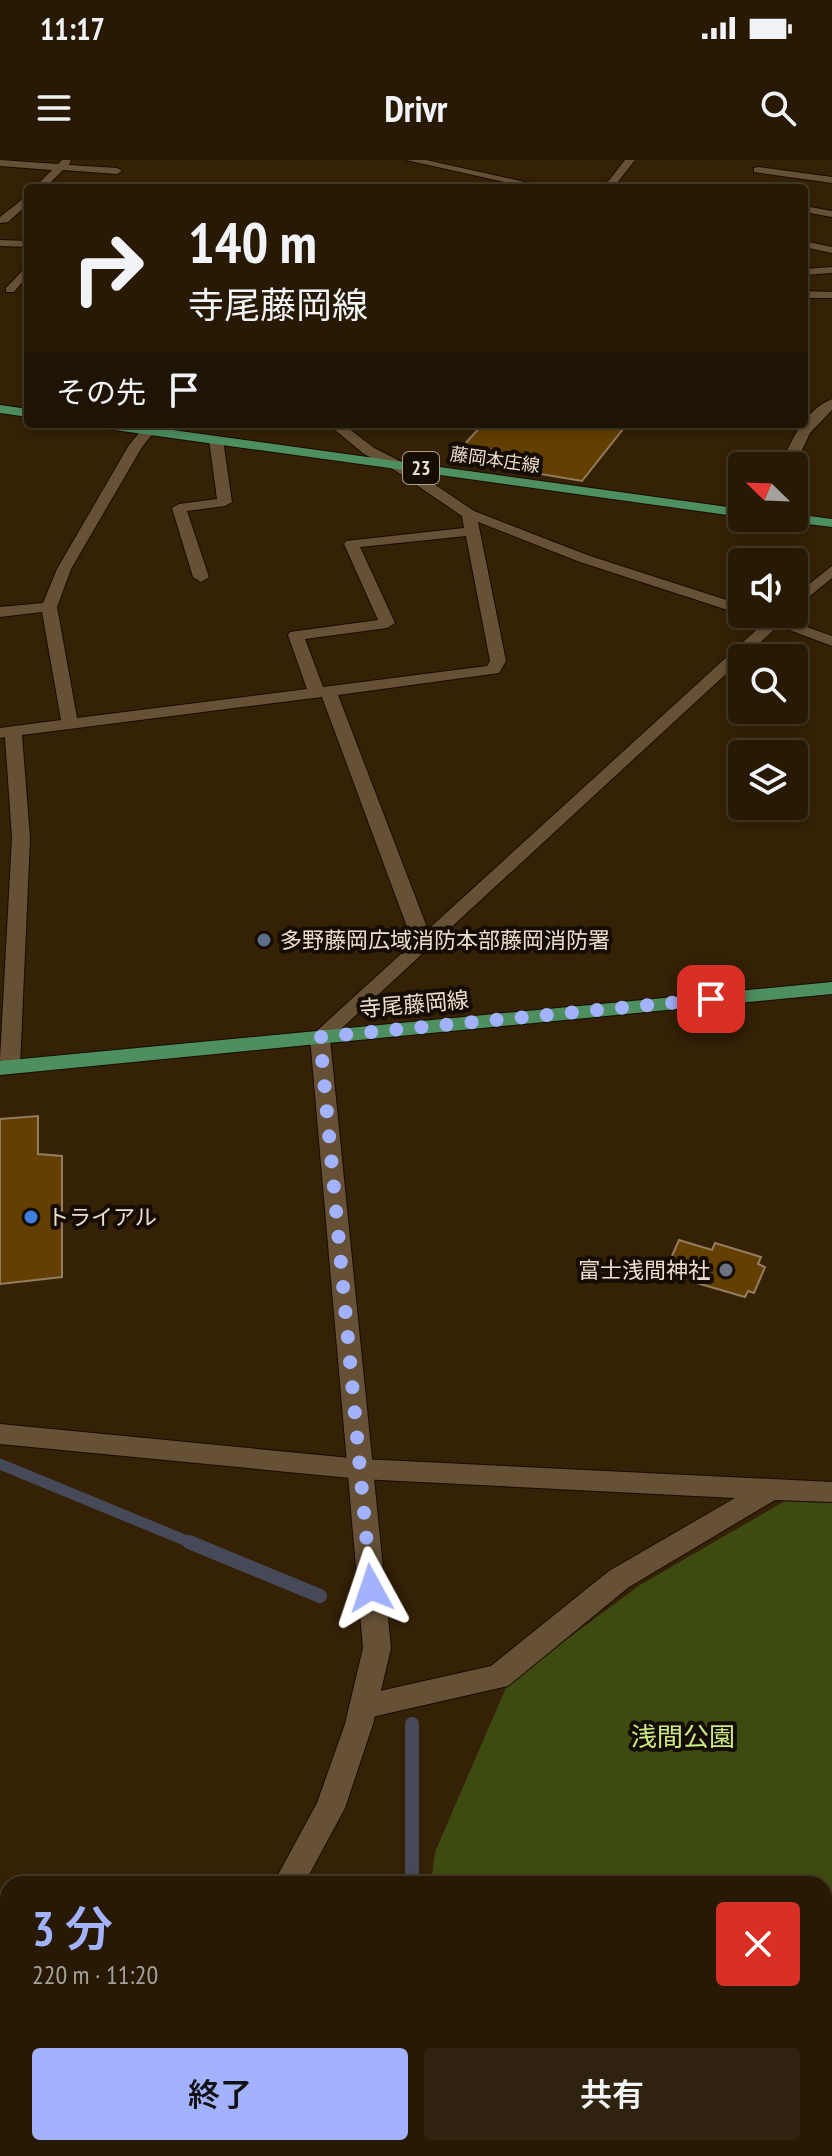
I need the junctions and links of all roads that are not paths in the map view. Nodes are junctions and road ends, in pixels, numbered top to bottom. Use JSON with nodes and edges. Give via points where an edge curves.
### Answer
{"nodes":[{"id":1,"x":128,"y":160,"type":"edge"},
{"id":2,"x":411,"y":160,"type":"edge"},
{"id":3,"x":630,"y":160,"type":"edge"},
{"id":4,"x":0,"y":163,"type":"edge"},
{"id":5,"x":65,"y":164,"type":"edge"},
{"id":6,"x":758,"y":170,"type":"dead end"},
{"id":7,"x":832,"y":180,"type":"edge"},
{"id":8,"x":43,"y":184,"type":"edge"},
{"id":9,"x":527,"y":184,"type":"edge"},
{"id":10,"x":611,"y":184,"type":"edge"},
{"id":11,"x":24,"y":202,"type":"edge"},
{"id":12,"x":808,"y":210,"type":"edge"},
{"id":13,"x":832,"y":214,"type":"edge"},
{"id":14,"x":0,"y":220,"type":"edge"},
{"id":15,"x":0,"y":243,"type":"edge"},
{"id":16,"x":24,"y":244,"type":"edge"},
{"id":17,"x":808,"y":245,"type":"edge"},
{"id":18,"x":832,"y":250,"type":"edge"},
{"id":19,"x":832,"y":270,"type":"edge"},
{"id":20,"x":24,"y":272,"type":"edge"},
{"id":21,"x":808,"y":272,"type":"edge"},
{"id":22,"x":5,"y":291,"type":"edge"},
{"id":23,"x":808,"y":294,"type":"edge"},
{"id":24,"x":832,"y":295,"type":"edge"},
{"id":25,"x":832,"y":403,"type":"edge"},
{"id":26,"x":1,"y":410,"type":"edge"},
{"id":27,"x":24,"y":413,"type":"edge"},
{"id":28,"x":808,"y":426,"type":"edge"},
{"id":29,"x":127,"y":428,"type":"edge"},
{"id":30,"x":340,"y":428,"type":"edge"},
{"id":31,"x":807,"y":428,"type":"edge"},
{"id":32,"x":148,"y":431,"type":"junction"},
{"id":33,"x":216,"y":440,"type":"junction"},
{"id":34,"x":792,"y":452,"type":"edge"},
{"id":35,"x":395,"y":464,"type":"junction"},
{"id":36,"x":728,"y":511,"type":"edge"},
{"id":37,"x":808,"y":520,"type":"edge"},
{"id":38,"x":471,"y":523,"type":"junction"},
{"id":39,"x":832,"y":523,"type":"edge"},
{"id":40,"x":832,"y":570,"type":"edge"},
{"id":41,"x":201,"y":577,"type":"dead end"},
{"id":42,"x":808,"y":591,"type":"edge"},
{"id":43,"x":728,"y":605,"type":"edge"},
{"id":44,"x":49,"y":607,"type":"junction"},
{"id":45,"x":0,"y":612,"type":"edge"},
{"id":46,"x":758,"y":628,"type":"edge"},
{"id":47,"x":800,"y":628,"type":"edge"},
{"id":48,"x":832,"y":641,"type":"edge"},
{"id":49,"x":323,"y":693,"type":"junction"},
{"id":50,"x":70,"y":726,"type":"junction"},
{"id":51,"x":7,"y":733,"type":"edge"},
{"id":52,"x":423,"y":943,"type":"junction"},
{"id":53,"x":832,"y":988,"type":"edge"},
{"id":54,"x":320,"y":1037,"type":"junction"},
{"id":55,"x":5,"y":1068,"type":"edge"},
{"id":56,"x":0,"y":1434,"type":"edge"},
{"id":57,"x":361,"y":1469,"type":"junction"},
{"id":58,"x":775,"y":1487,"type":"junction"},
{"id":59,"x":832,"y":1492,"type":"edge"},
{"id":60,"x":363,"y":1706,"type":"junction"},
{"id":61,"x":292,"y":1876,"type":"edge"}],
"edges":[{"from":1,"to":5,"type":"street","via":[[113,175]]},
{"from":2,"to":9,"type":"street"},
{"from":3,"to":10,"type":"lane"},
{"from":4,"to":5,"type":"street"},
{"from":5,"to":8,"type":"street"},
{"from":6,"to":7,"type":"street"},
{"from":11,"to":14,"type":"street"},
{"from":12,"to":13,"type":"street"},
{"from":15,"to":16,"type":"street"},
{"from":17,"to":18,"type":"street"},
{"from":19,"to":21,"type":"street"},
{"from":20,"to":22,"type":"street"},
{"from":23,"to":24,"type":"street"},
{"from":25,"to":28,"type":"street"},
{"from":26,"to":27,"type":"main road"},
{"from":29,"to":32,"type":"main road","name":"藤岡本庄線","number":"23"},
{"from":30,"to":35,"type":"street"},
{"from":31,"to":34,"type":"street"},
{"from":32,"to":33,"type":"main road","name":"藤岡本庄線","number":"23"},
{"from":32,"to":44,"type":"street","via":[[64,569]]},
{"from":33,"to":35,"type":"main road","name":"藤岡本庄線","number":"23"},
{"from":33,"to":41,"type":"street","via":[[225,502],[179,508]]},
{"from":35,"to":36,"type":"main road","name":"藤岡本庄線","number":"23"},
{"from":35,"to":38,"type":"street"},
{"from":37,"to":39,"type":"main road"},
{"from":38,"to":43,"type":"street"},
{"from":38,"to":49,"type":"street","via":[[498,661],[493,670]]},
{"from":38,"to":49,"type":"street","via":[[351,544],[387,623],[296,635]]},
{"from":40,"to":42,"type":"street"},
{"from":44,"to":45,"type":"street"},
{"from":44,"to":50,"type":"street"},
{"from":46,"to":52,"type":"street"},
{"from":47,"to":48,"type":"street"},
{"from":49,"to":50,"type":"street"},
{"from":49,"to":52,"type":"street"},
{"from":50,"to":51,"type":"street"},
{"from":51,"to":55,"type":"street","via":[[21,838]]},
{"from":52,"to":54,"type":"street"},
{"from":53,"to":54,"type":"main road","name":"寺尾藤岡線"},
{"from":54,"to":55,"type":"main road","name":"寺尾藤岡線"},
{"from":54,"to":57,"type":"street"},
{"from":56,"to":57,"type":"street"},
{"from":57,"to":58,"type":"street"},
{"from":57,"to":60,"type":"street","via":[[377,1648]]},
{"from":58,"to":59,"type":"street"},
{"from":58,"to":60,"type":"street","via":[[619,1579],[498,1677]]},
{"from":60,"to":61,"type":"street","via":[[330,1808]]}]}
